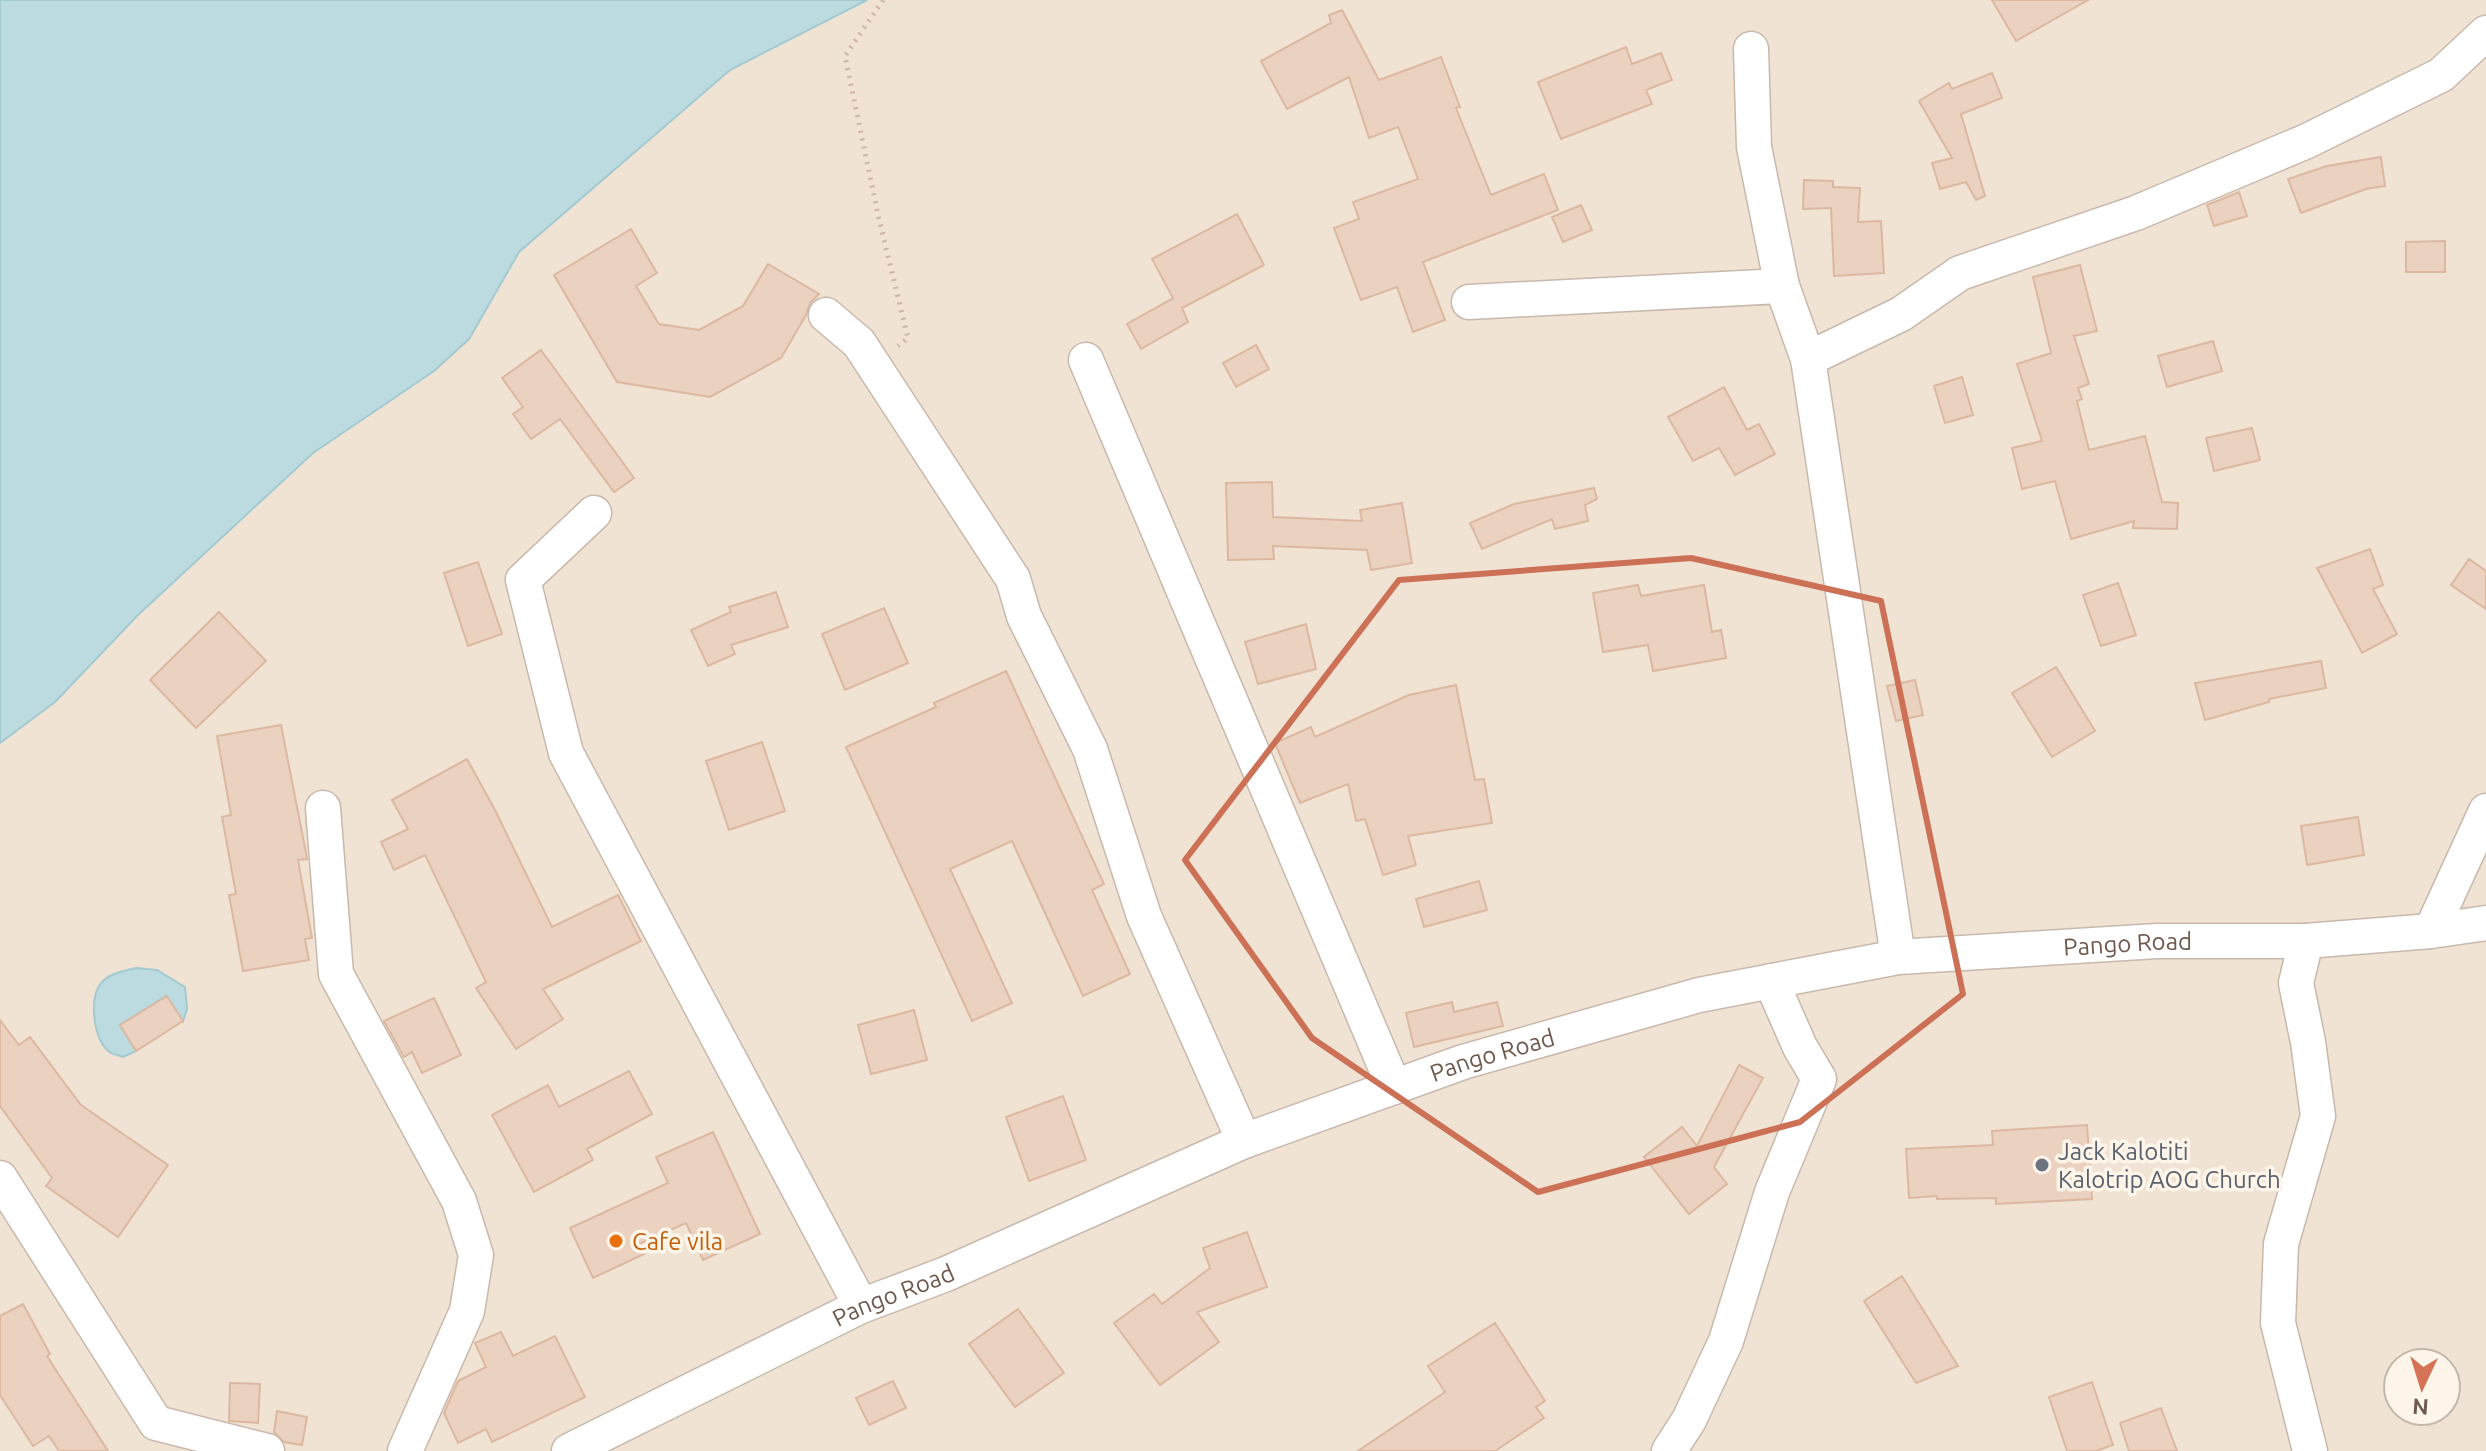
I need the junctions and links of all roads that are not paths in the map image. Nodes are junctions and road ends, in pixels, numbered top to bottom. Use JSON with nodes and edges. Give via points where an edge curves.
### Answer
{"nodes":[{"id":1,"x":2486,"y":33,"type":"edge"},
{"id":2,"x":1751,"y":49,"type":"dead end"},
{"id":3,"x":1782,"y":286,"type":"junction"},
{"id":4,"x":1469,"y":302,"type":"dead end"},
{"id":5,"x":826,"y":315,"type":"dead end"},
{"id":6,"x":1808,"y":359,"type":"junction"},
{"id":7,"x":1086,"y":360,"type":"dead end"},
{"id":8,"x":594,"y":513,"type":"dead end"},
{"id":9,"x":323,"y":808,"type":"dead end"},
{"id":10,"x":2486,"y":811,"type":"edge"},
{"id":11,"x":2486,"y":923,"type":"edge"},
{"id":12,"x":2431,"y":931,"type":"junction"},
{"id":13,"x":2306,"y":941,"type":"junction"},
{"id":14,"x":1898,"y":957,"type":"junction"},
{"id":15,"x":1771,"y":981,"type":"junction"},
{"id":16,"x":1394,"y":1087,"type":"junction"},
{"id":17,"x":1244,"y":1141,"type":"junction"},
{"id":18,"x":0,"y":1178,"type":"edge"},
{"id":19,"x":861,"y":1306,"type":"junction"},
{"id":20,"x":267,"y":1451,"type":"edge"},
{"id":21,"x":405,"y":1451,"type":"edge"},
{"id":22,"x":569,"y":1451,"type":"edge"},
{"id":23,"x":1669,"y":1451,"type":"edge"},
{"id":24,"x":2310,"y":1451,"type":"edge"}],
"edges":[{"from":1,"to":6,"type":"street","via":[[2441,75],[2307,141],[2136,213],[1960,273],[1901,314]]},
{"from":2,"to":3,"type":"street","via":[[1754,147]]},
{"from":3,"to":4,"type":"street"},
{"from":3,"to":6,"type":"street"},
{"from":5,"to":17,"type":"street","via":[[859,343],[1013,579],[1024,616],[1090,749],[1144,916]]},
{"from":6,"to":14,"type":"street"},
{"from":7,"to":16,"type":"street"},
{"from":8,"to":19,"type":"street","via":[[523,580],[566,753]]},
{"from":9,"to":21,"type":"street","via":[[336,974],[459,1201],[476,1255],[467,1311]]},
{"from":10,"to":12,"type":"street"},
{"from":11,"to":12,"type":"street","name":"Pango Road"},
{"from":12,"to":13,"type":"street","name":"Pango Road"},
{"from":13,"to":14,"type":"street","name":"Pango Road","via":[[2157,941]]},
{"from":13,"to":24,"type":"street","via":[[2296,983],[2318,1116],[2281,1244],[2278,1323]]},
{"from":14,"to":15,"type":"street","name":"Pango Road"},
{"from":15,"to":16,"type":"street","name":"Pango Road","via":[[1699,995],[1516,1046]]},
{"from":15,"to":23,"type":"street","via":[[1819,1079],[1772,1192],[1726,1341]]},
{"from":16,"to":17,"type":"street","name":"Pango Road"},
{"from":17,"to":19,"type":"street","name":"Pango Road","via":[[946,1274]]},
{"from":18,"to":20,"type":"street","via":[[156,1423]]},
{"from":19,"to":22,"type":"street","name":"Pango Road"}]}
